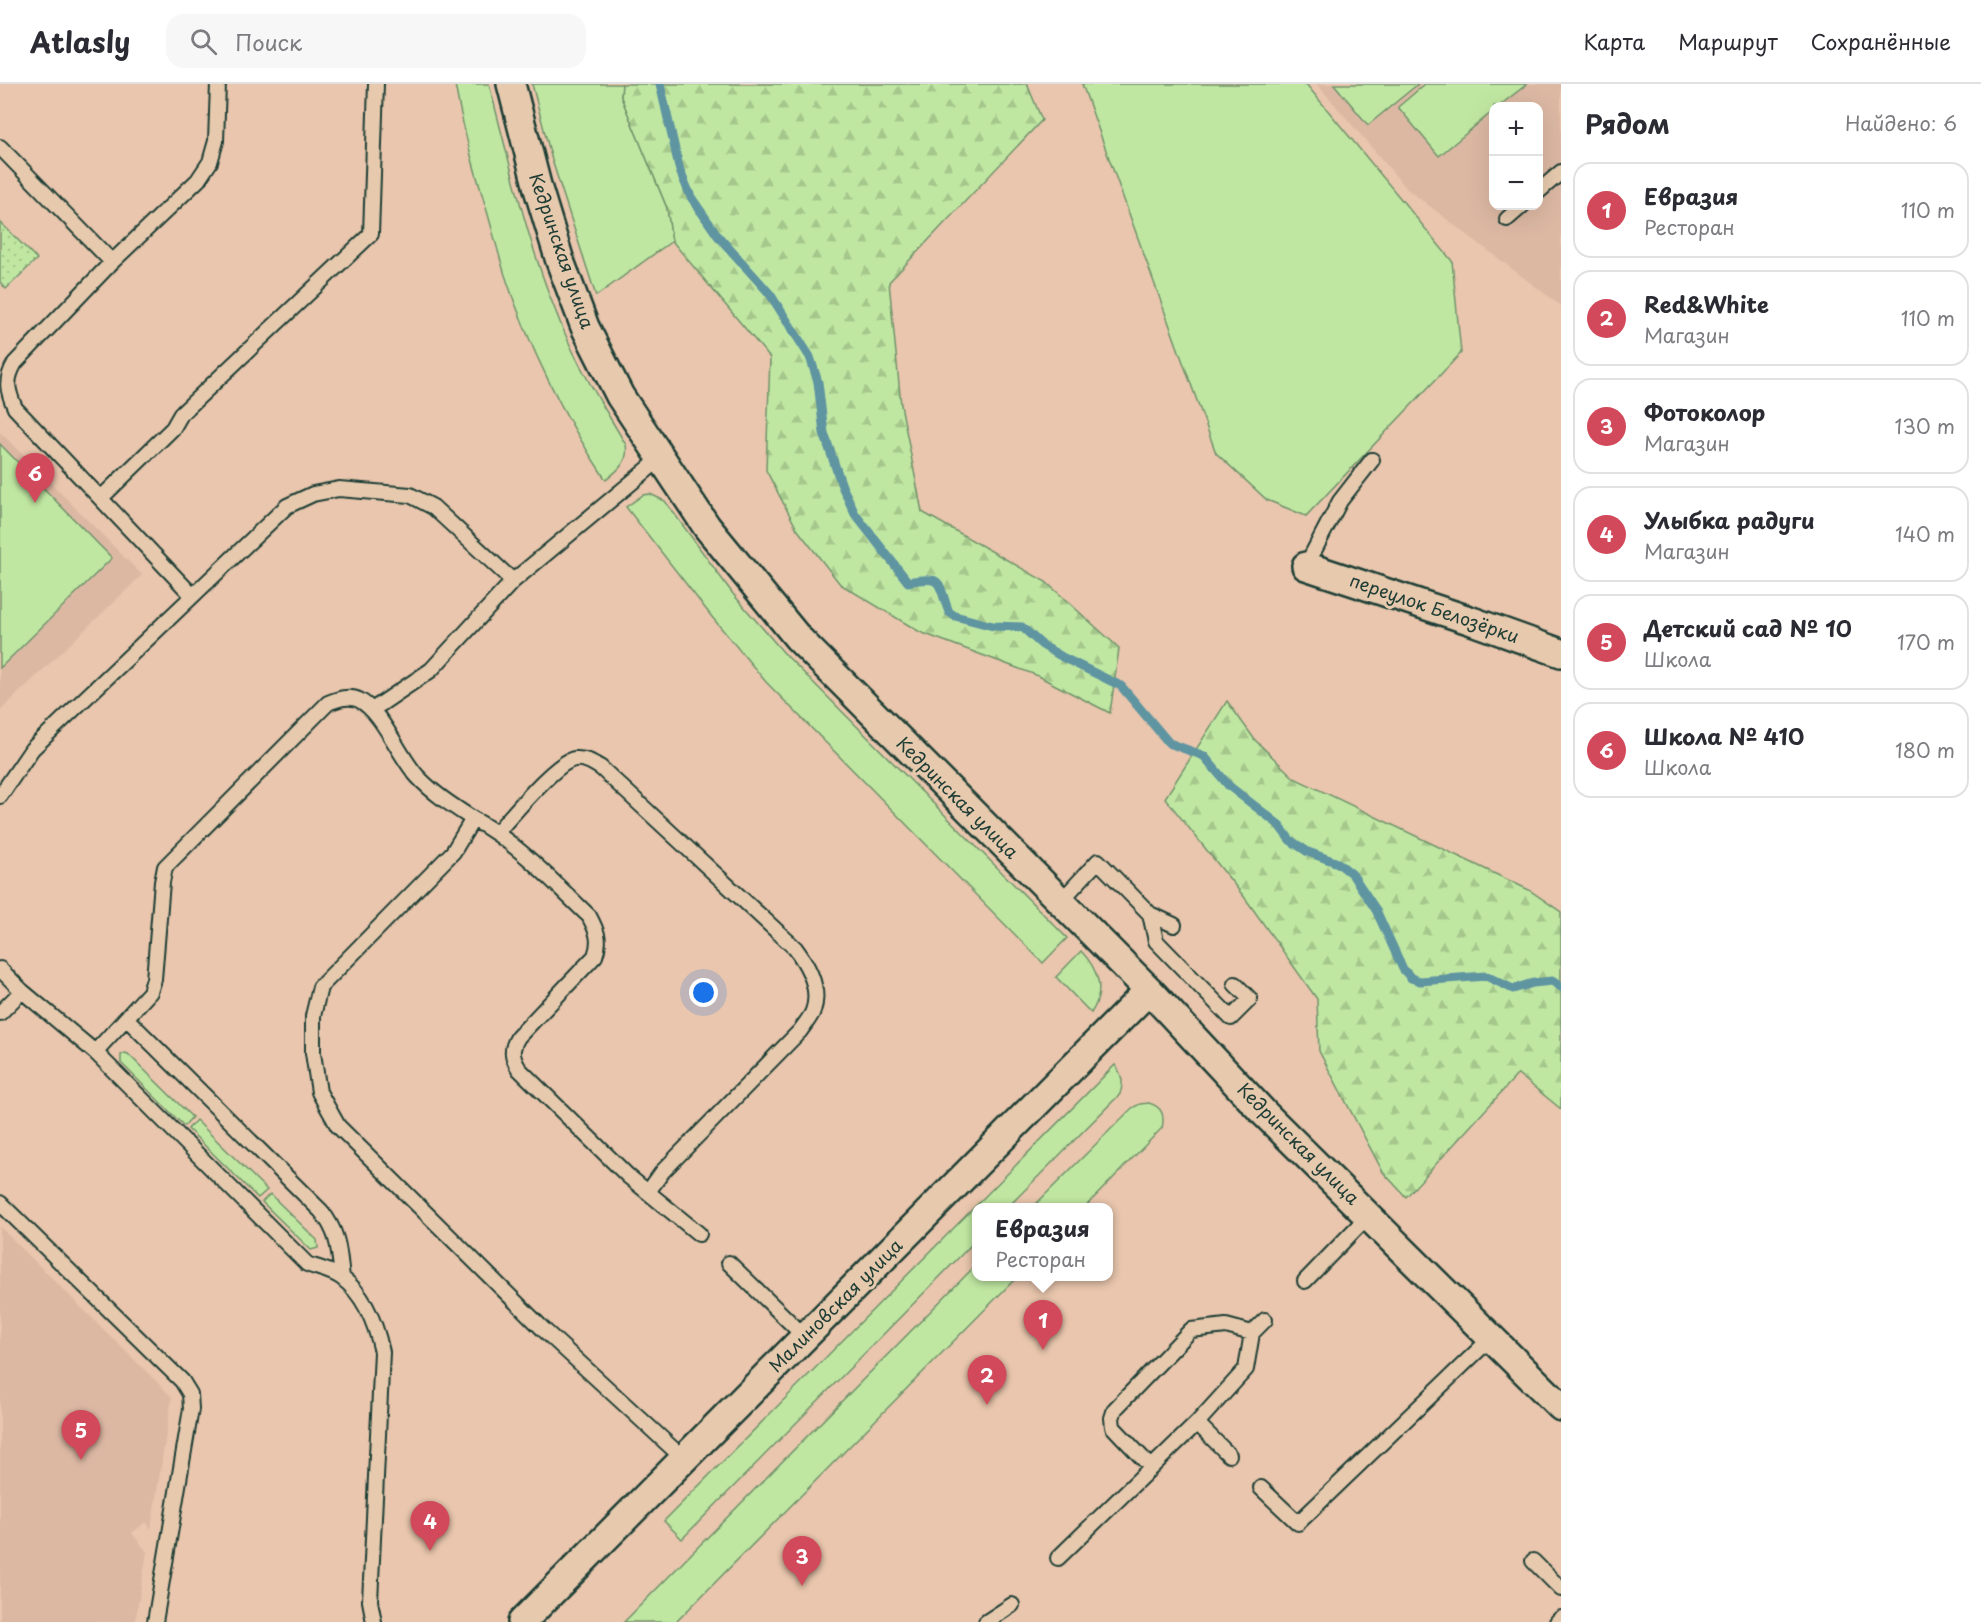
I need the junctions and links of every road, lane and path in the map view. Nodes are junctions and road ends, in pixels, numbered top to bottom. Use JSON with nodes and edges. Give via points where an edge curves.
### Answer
{"nodes":[{"id":1,"x":218,"y":84,"type":"edge"},
{"id":2,"x":376,"y":84,"type":"edge"},
{"id":3,"x":511,"y":84,"type":"edge"},
{"id":4,"x":0,"y":147,"type":"edge"},
{"id":5,"x":1561,"y":172,"type":"edge"},
{"id":6,"x":1543,"y":188,"type":"edge"},
{"id":7,"x":1517,"y":210,"type":"edge"},
{"id":8,"x":1507,"y":219,"type":"dead end"},
{"id":9,"x":112,"y":262,"type":"junction"},
{"id":10,"x":660,"y":459,"type":"junction"},
{"id":11,"x":1372,"y":460,"type":"dead end"},
{"id":12,"x":101,"y":498,"type":"junction"},
{"id":13,"x":1306,"y":566,"type":"joint"},
{"id":14,"x":513,"y":581,"type":"junction"},
{"id":15,"x":192,"y":595,"type":"junction"},
{"id":16,"x":1561,"y":653,"type":"edge"},
{"id":17,"x":372,"y":710,"type":"junction"},
{"id":18,"x":0,"y":796,"type":"edge"},
{"id":19,"x":473,"y":819,"type":"junction"},
{"id":20,"x":497,"y":832,"type":"junction"},
{"id":21,"x":1061,"y":901,"type":"junction"},
{"id":22,"x":1150,"y":914,"type":"junction"},
{"id":23,"x":1174,"y":924,"type":"dead end"},
{"id":24,"x":0,"y":969,"type":"edge"},
{"id":25,"x":1235,"y":984,"type":"dead end"},
{"id":26,"x":1149,"y":990,"type":"junction"},
{"id":27,"x":22,"y":991,"type":"junction"},
{"id":28,"x":0,"y":1013,"type":"edge"},
{"id":29,"x":126,"y":1017,"type":"junction"},
{"id":30,"x":94,"y":1052,"type":"junction"},
{"id":31,"x":648,"y":1192,"type":"junction"},
{"id":32,"x":0,"y":1203,"type":"edge"},
{"id":33,"x":1368,"y":1216,"type":"junction"},
{"id":34,"x":699,"y":1234,"type":"dead end"},
{"id":35,"x":729,"y":1263,"type":"dead end"},
{"id":36,"x":342,"y":1278,"type":"junction"},
{"id":37,"x":1305,"y":1281,"type":"dead end"},
{"id":38,"x":1265,"y":1320,"type":"dead end"},
{"id":39,"x":1252,"y":1334,"type":"junction"},
{"id":40,"x":805,"y":1337,"type":"junction"},
{"id":41,"x":1491,"y":1338,"type":"junction"},
{"id":42,"x":1561,"y":1407,"type":"edge"},
{"id":43,"x":1197,"y":1423,"type":"junction"},
{"id":44,"x":1230,"y":1455,"type":"dead end"},
{"id":45,"x":684,"y":1459,"type":"junction"},
{"id":46,"x":1150,"y":1466,"type":"junction"},
{"id":47,"x":1261,"y":1488,"type":"dead end"},
{"id":48,"x":1058,"y":1558,"type":"dead end"},
{"id":49,"x":1533,"y":1561,"type":"dead end"},
{"id":50,"x":1561,"y":1589,"type":"edge"},
{"id":51,"x":1012,"y":1605,"type":"dead end"},
{"id":52,"x":1561,"y":1618,"type":"edge"},
{"id":53,"x":155,"y":1622,"type":"edge"},
{"id":54,"x":374,"y":1622,"type":"edge"},
{"id":55,"x":522,"y":1622,"type":"edge"},
{"id":56,"x":986,"y":1622,"type":"edge"},
{"id":57,"x":1557,"y":1622,"type":"edge"}],
"edges":[{"from":1,"to":9,"type":"lane","via":[[216,141],[210,162],[198,180]]},
{"from":2,"to":12,"type":"lane","via":[[371,234],[181,414],[174,428]]},
{"from":3,"to":10,"type":"street","name":"Кедринская улица","via":[[538,189],[585,327],[620,396]]},
{"from":4,"to":9,"type":"lane"},
{"from":5,"to":6,"type":"lane"},
{"from":7,"to":8,"type":"lane"},
{"from":9,"to":12,"type":"lane","via":[[15,363],[7,391],[15,408]]},
{"from":10,"to":14,"type":"lane"},
{"from":10,"to":21,"type":"street","name":"Кедринская улица","via":[[707,527],[798,638]]},
{"from":11,"to":13,"type":"lane","via":[[1340,501]]},
{"from":12,"to":15,"type":"lane"},
{"from":13,"to":16,"type":"street","name":"переулок Белозёрки"},
{"from":14,"to":15,"type":"lane","via":[[433,507],[410,495],[339,489],[313,494],[287,506]]},
{"from":14,"to":17,"type":"lane","via":[[431,670]]},
{"from":15,"to":18,"type":"lane","via":[[32,749]]},
{"from":17,"to":19,"type":"lane","via":[[416,775],[443,800]]},
{"from":17,"to":29,"type":"lane","via":[[357,699],[341,698],[328,703],[165,867],[154,979],[150,992]]},
{"from":19,"to":20,"type":"lane"},
{"from":19,"to":45,"type":"lane","via":[[453,852],[320,987],[313,1016],[319,1092],[338,1126],[544,1330]]},
{"from":20,"to":31,"type":"lane","via":[[589,916],[600,944],[596,956],[518,1037],[512,1046],[513,1057],[519,1069]]},
{"from":20,"to":31,"type":"lane","via":[[560,766],[573,759],[587,760],[602,768],[795,948],[806,963],[814,984],[814,1010],[800,1031],[663,1171]]},
{"from":21,"to":22,"type":"lane","via":[[1098,861]]},
{"from":21,"to":26,"type":"street","name":"Кедринская улица"},
{"from":22,"to":23,"type":"lane"},
{"from":22,"to":25,"type":"lane","via":[[1156,941],[1231,1018],[1250,999]]},
{"from":24,"to":27,"type":"lane"},
{"from":26,"to":33,"type":"street","name":"Кедринская улица","via":[[1263,1112]]},
{"from":26,"to":40,"type":"street","name":"Малиновская улица"},
{"from":27,"to":28,"type":"lane"},
{"from":27,"to":30,"type":"lane"},
{"from":29,"to":30,"type":"lane"},
{"from":29,"to":36,"type":"lane","via":[[332,1224]]},
{"from":30,"to":36,"type":"lane","via":[[307,1264]]},
{"from":31,"to":34,"type":"lane"},
{"from":32,"to":53,"type":"lane","via":[[182,1381],[190,1394],[191,1409]]},
{"from":33,"to":37,"type":"lane"},
{"from":33,"to":41,"type":"street","name":"Кедринская улица"},
{"from":35,"to":40,"type":"lane"},
{"from":36,"to":54,"type":"lane","via":[[361,1299],[376,1325],[382,1352],[370,1601]]},
{"from":38,"to":39,"type":"lane"},
{"from":39,"to":43,"type":"lane","via":[[1246,1369]]},
{"from":39,"to":46,"type":"lane","via":[[1226,1326],[1191,1330],[1115,1409],[1113,1427]]},
{"from":40,"to":45,"type":"street","name":"Малиновская улица"},
{"from":41,"to":42,"type":"street","name":"Кедринская улица"},
{"from":41,"to":47,"type":"lane","via":[[1298,1522]]},
{"from":43,"to":44,"type":"lane"},
{"from":43,"to":46,"type":"lane"},
{"from":45,"to":55,"type":"street","name":"Малиновская улица"},
{"from":46,"to":48,"type":"lane"},
{"from":49,"to":50,"type":"lane"},
{"from":51,"to":56,"type":"lane"},
{"from":52,"to":57,"type":"lane"}]}
